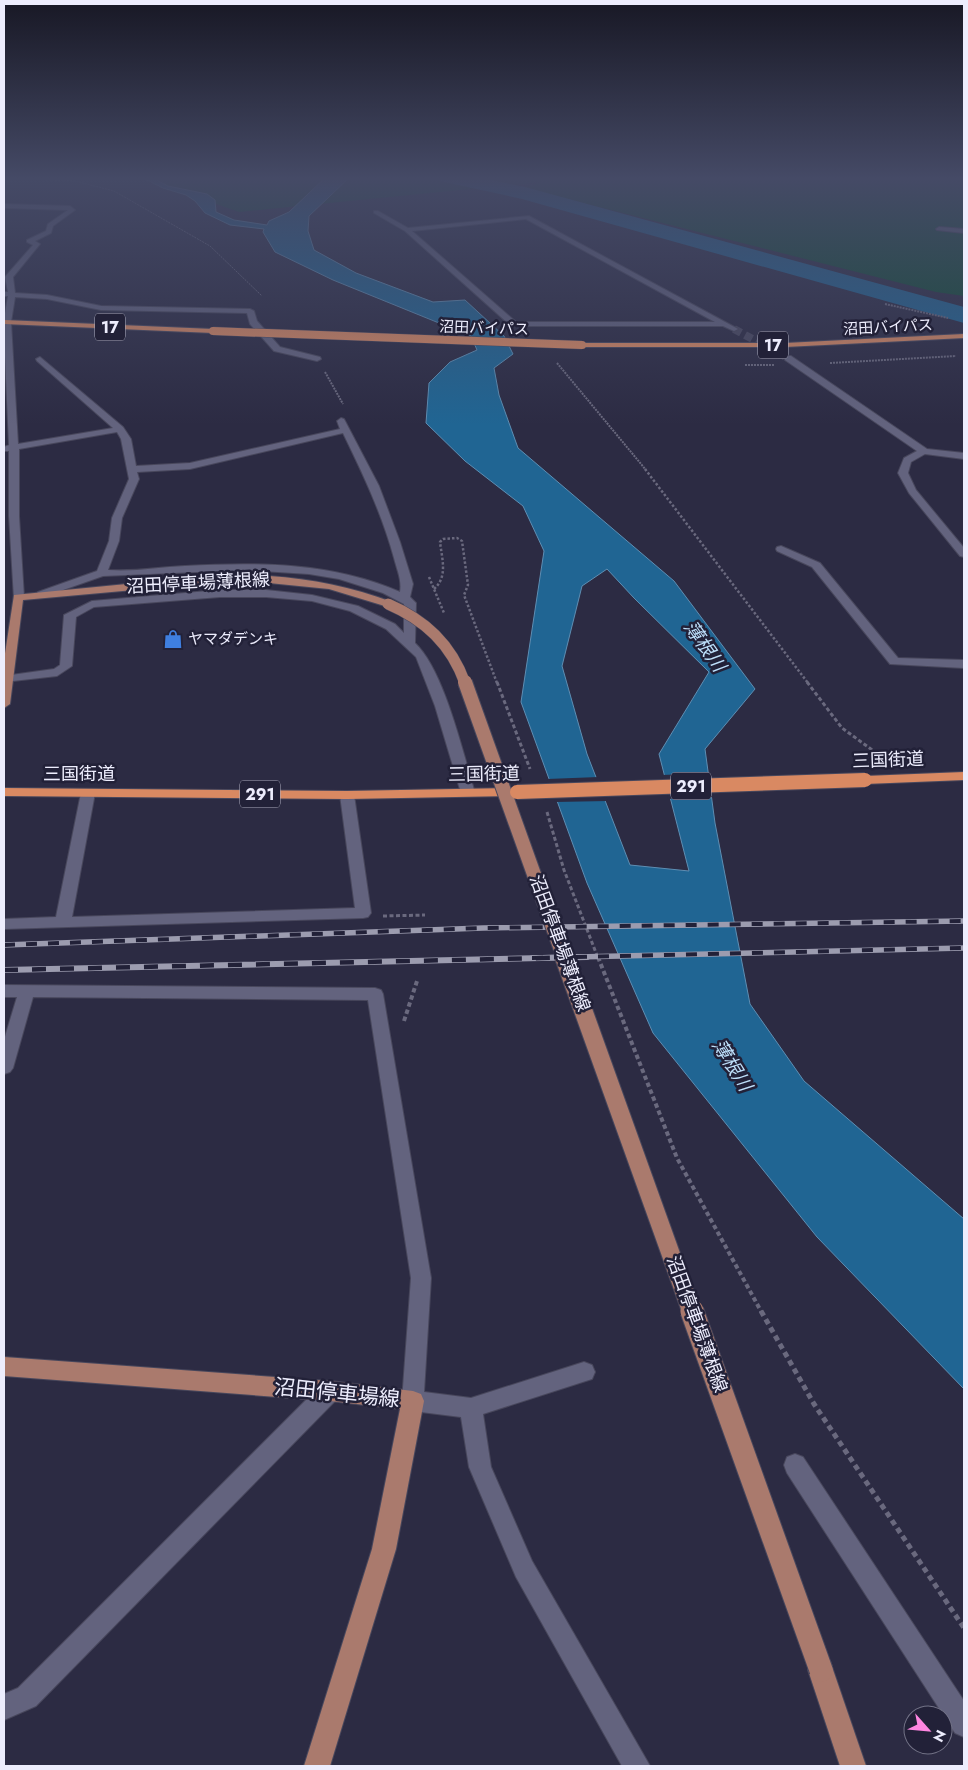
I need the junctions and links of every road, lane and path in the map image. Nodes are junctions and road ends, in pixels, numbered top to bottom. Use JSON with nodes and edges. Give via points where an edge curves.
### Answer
{"nodes":[{"id":1,"x":24,"y":260,"type":"edge"},
{"id":2,"x":224,"y":260,"type":"edge"},
{"id":3,"x":441,"y":260,"type":"edge"},
{"id":4,"x":605,"y":260,"type":"edge"},
{"id":5,"x":8,"y":295,"type":"edge"},
{"id":6,"x":885,"y":304,"type":"dead end"},
{"id":7,"x":250,"y":311,"type":"junction"},
{"id":8,"x":955,"y":320,"type":"dead end"},
{"id":9,"x":5,"y":322,"type":"edge"},
{"id":10,"x":724,"y":324,"type":"junction"},
{"id":11,"x":734,"y":329,"type":"tunnel mouth"},
{"id":12,"x":964,"y":336,"type":"edge"},
{"id":13,"x":957,"y":356,"type":"dead end"},
{"id":14,"x":788,"y":358,"type":"tunnel mouth"},
{"id":15,"x":40,"y":359,"type":"dead end"},
{"id":16,"x":317,"y":359,"type":"dead end"},
{"id":17,"x":566,"y":363,"type":"dead end"},
{"id":18,"x":740,"y":364,"type":"dead end"},
{"id":19,"x":798,"y":365,"type":"junction"},
{"id":20,"x":120,"y":429,"type":"junction"},
{"id":21,"x":9,"y":449,"type":"edge"},
{"id":22,"x":924,"y":451,"type":"junction"},
{"id":23,"x":964,"y":456,"type":"edge"},
{"id":24,"x":132,"y":470,"type":"junction"},
{"id":25,"x":781,"y":548,"type":"dead end"},
{"id":26,"x":964,"y":554,"type":"edge"},
{"id":27,"x":102,"y":573,"type":"junction"},
{"id":28,"x":434,"y":589,"type":"dead end"},
{"id":29,"x":42,"y":594,"type":"junction"},
{"id":30,"x":18,"y":597,"type":"junction"},
{"id":31,"x":396,"y":601,"type":"junction"},
{"id":32,"x":410,"y":642,"type":"junction"},
{"id":33,"x":964,"y":664,"type":"edge"},
{"id":34,"x":7,"y":678,"type":"junction"},
{"id":35,"x":4,"y":704,"type":"edge"},
{"id":36,"x":532,"y":774,"type":"dead end"},
{"id":37,"x":964,"y":776,"type":"edge"},
{"id":38,"x":912,"y":778,"type":"junction"},
{"id":39,"x":4,"y":792,"type":"edge"},
{"id":40,"x":88,"y":793,"type":"junction"},
{"id":41,"x":468,"y":793,"type":"junction"},
{"id":42,"x":347,"y":795,"type":"junction"},
{"id":43,"x":546,"y":809,"type":"dead end"},
{"id":44,"x":382,"y":908,"type":"dead end"},
{"id":45,"x":425,"y":915,"type":"dead end"},
{"id":46,"x":63,"y":923,"type":"junction"},
{"id":47,"x":4,"y":924,"type":"edge"},
{"id":48,"x":418,"y":981,"type":"dead end"},
{"id":49,"x":4,"y":991,"type":"edge"},
{"id":50,"x":27,"y":991,"type":"junction"},
{"id":51,"x":381,"y":1030,"type":"junction"},
{"id":52,"x":4,"y":1068,"type":"edge"},
{"id":53,"x":4,"y":1366,"type":"edge"},
{"id":54,"x":584,"y":1372,"type":"dead end"},
{"id":55,"x":330,"y":1391,"type":"junction"},
{"id":56,"x":413,"y":1401,"type":"junction"},
{"id":57,"x":471,"y":1408,"type":"junction"},
{"id":58,"x":794,"y":1465,"type":"dead end"},
{"id":59,"x":964,"y":1628,"type":"edge"},
{"id":60,"x":4,"y":1707,"type":"edge"},
{"id":61,"x":964,"y":1724,"type":"edge"},
{"id":62,"x":317,"y":1766,"type":"edge"},
{"id":63,"x":637,"y":1766,"type":"edge"},
{"id":64,"x":853,"y":1766,"type":"edge"}],
"edges":[{"from":1,"to":5,"type":"street","via":[[9,277]]},
{"from":2,"to":7,"type":"path","via":[[265,299],[253,305]]},
{"from":3,"to":10,"type":"street","via":[[514,324]]},
{"from":4,"to":10,"type":"street"},
{"from":5,"to":7,"type":"street","via":[[47,297],[101,308]]},
{"from":5,"to":9,"type":"street"},
{"from":6,"to":8,"type":"path"},
{"from":7,"to":16,"type":"street","via":[[252,322],[277,349]]},
{"from":9,"to":12,"type":"highway","name":"沼田バイパス","number":"17","bridge":true,"via":[[582,345],[785,345]]},
{"from":9,"to":21,"type":"street"},
{"from":10,"to":11,"type":"street"},
{"from":13,"to":19,"type":"path"},
{"from":14,"to":19,"type":"street"},
{"from":15,"to":20,"type":"street"},
{"from":17,"to":38,"type":"path","via":[[556,363],[628,447],[842,728]]},
{"from":18,"to":19,"type":"path"},
{"from":19,"to":22,"type":"street"},
{"from":20,"to":21,"type":"street"},
{"from":20,"to":24,"type":"street","via":[[126,439]]},
{"from":21,"to":30,"type":"street"},
{"from":22,"to":23,"type":"street"},
{"from":22,"to":26,"type":"street","via":[[907,460],[903,473],[912,490]]},
{"from":24,"to":27,"type":"street","via":[[134,480],[117,518],[114,541]]},
{"from":24,"to":31,"type":"street","via":[[190,466],[343,425],[374,486],[395,542],[407,584]]},
{"from":25,"to":33,"type":"street","via":[[816,564],[894,661]]},
{"from":27,"to":29,"type":"street"},
{"from":27,"to":31,"type":"street","via":[[275,567],[357,580]]},
{"from":28,"to":36,"type":"path","via":[[441,583],[440,542],[457,538],[462,541],[468,585],[464,595],[467,605]]},
{"from":29,"to":30,"type":"main road","name":"沼田停車場薄根線"},
{"from":29,"to":31,"type":"main road","name":"沼田停車場薄根線","via":[[256,578],[321,585]]},
{"from":30,"to":34,"type":"main road"},
{"from":31,"to":32,"type":"street","via":[[410,603]]},
{"from":31,"to":64,"type":"main road","name":"沼田停車場薄根線","bridge":true,"via":[[441,638],[462,674]]},
{"from":32,"to":34,"type":"street","via":[[378,618],[354,609],[327,601],[274,593],[92,604],[70,616],[66,666],[57,672]]},
{"from":32,"to":41,"type":"street","via":[[421,655],[442,703]]},
{"from":34,"to":35,"type":"main road"},
{"from":37,"to":38,"type":"highway","name":"三国街道","number":"291"},
{"from":38,"to":41,"type":"highway","name":"三国街道","number":"291","bridge":true},
{"from":39,"to":40,"type":"highway","name":"三国街道","number":"291"},
{"from":40,"to":42,"type":"highway","name":"三国街道","number":"291"},
{"from":40,"to":46,"type":"street"},
{"from":41,"to":42,"type":"highway","name":"三国街道","number":"291"},
{"from":42,"to":46,"type":"street","via":[[363,913]]},
{"from":43,"to":59,"type":"path","via":[[564,870],[676,1158],[814,1404]]},
{"from":44,"to":45,"type":"path","via":[[383,916]]},
{"from":46,"to":47,"type":"street"},
{"from":48,"to":51,"type":"path","via":[[401,1029]]},
{"from":49,"to":50,"type":"street"},
{"from":50,"to":51,"type":"street","via":[[376,994]]},
{"from":50,"to":52,"type":"street"},
{"from":51,"to":56,"type":"street","via":[[421,1278]]},
{"from":53,"to":55,"type":"main road","name":"沼田停車場線"},
{"from":54,"to":57,"type":"street"},
{"from":55,"to":56,"type":"main road","name":"沼田停車場線"},
{"from":55,"to":60,"type":"street","via":[[27,1697]]},
{"from":56,"to":57,"type":"street"},
{"from":56,"to":62,"type":"main road","name":"沼田停車場線","via":[[384,1550]]},
{"from":57,"to":63,"type":"street","via":[[480,1467],[524,1569]]},
{"from":58,"to":61,"type":"street"}]}
